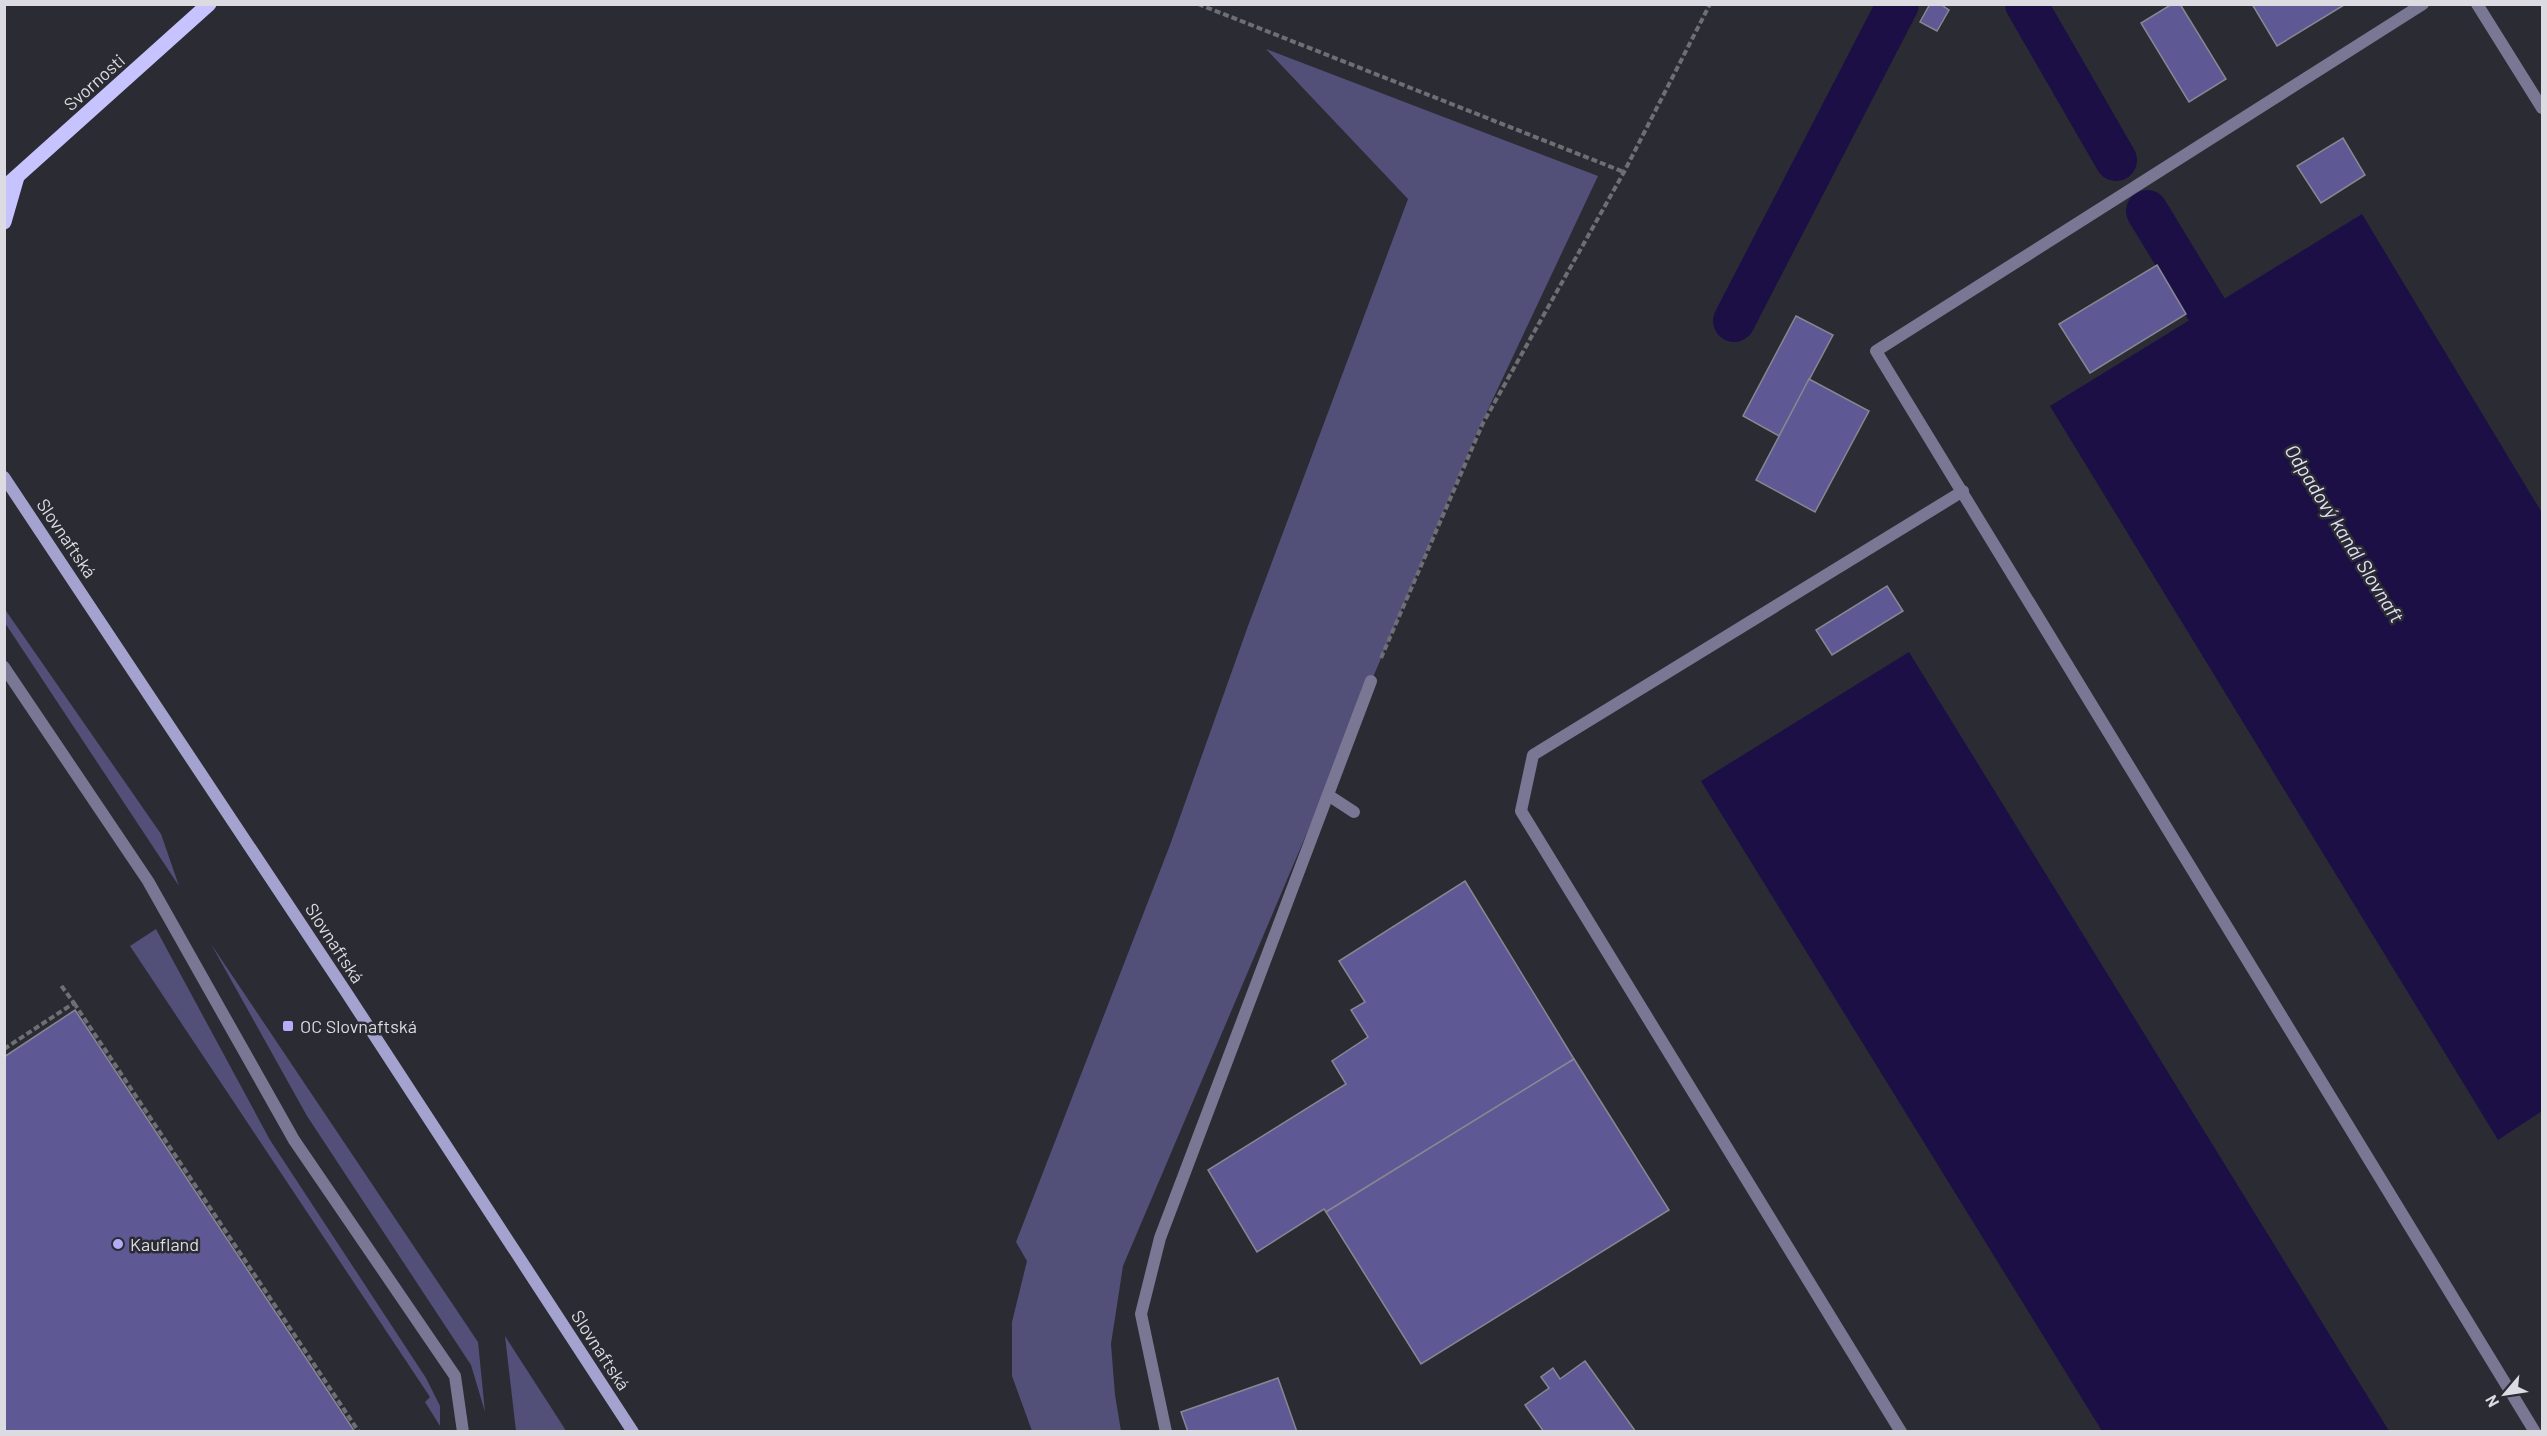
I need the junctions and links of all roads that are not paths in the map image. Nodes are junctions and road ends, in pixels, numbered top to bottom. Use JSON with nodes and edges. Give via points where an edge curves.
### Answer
{"nodes":[{"id":1,"x":209,"y":4,"type":"edge"},
{"id":2,"x":2423,"y":4,"type":"edge"},
{"id":3,"x":2477,"y":4,"type":"edge"},
{"id":4,"x":2542,"y":108,"type":"edge"},
{"id":5,"x":11,"y":176,"type":"edge"},
{"id":6,"x":4,"y":188,"type":"edge"},
{"id":7,"x":4,"y":222,"type":"edge"},
{"id":8,"x":4,"y":477,"type":"edge"},
{"id":9,"x":1963,"y":491,"type":"junction"},
{"id":10,"x":4,"y":666,"type":"edge"},
{"id":11,"x":1371,"y":681,"type":"road end"},
{"id":12,"x":1328,"y":795,"type":"junction"},
{"id":13,"x":1354,"y":812,"type":"dead end"},
{"id":14,"x":2542,"y":1429,"type":"edge"},
{"id":15,"x":463,"y":1431,"type":"edge"},
{"id":16,"x":633,"y":1431,"type":"edge"},
{"id":17,"x":1166,"y":1431,"type":"edge"},
{"id":18,"x":1902,"y":1431,"type":"edge"},
{"id":19,"x":2536,"y":1431,"type":"edge"}],
"edges":[{"from":1,"to":5,"type":"main road","name":"Svornosti"},
{"from":2,"to":9,"type":"lane","via":[[1876,351]]},
{"from":3,"to":4,"type":"lane"},
{"from":5,"to":6,"type":"main road","name":"Svornosti"},
{"from":5,"to":7,"type":"main road"},
{"from":8,"to":16,"type":"main road","name":"Slovnaftská"},
{"from":9,"to":18,"type":"lane","via":[[1533,755],[1521,811]]},
{"from":9,"to":19,"type":"lane"},
{"from":10,"to":15,"type":"lane","via":[[148,881],[294,1140],[455,1376]]},
{"from":11,"to":12,"type":"lane"},
{"from":12,"to":13,"type":"lane"},
{"from":12,"to":17,"type":"lane","via":[[1160,1238],[1141,1314]]},
{"from":14,"to":19,"type":"lane"}]}
